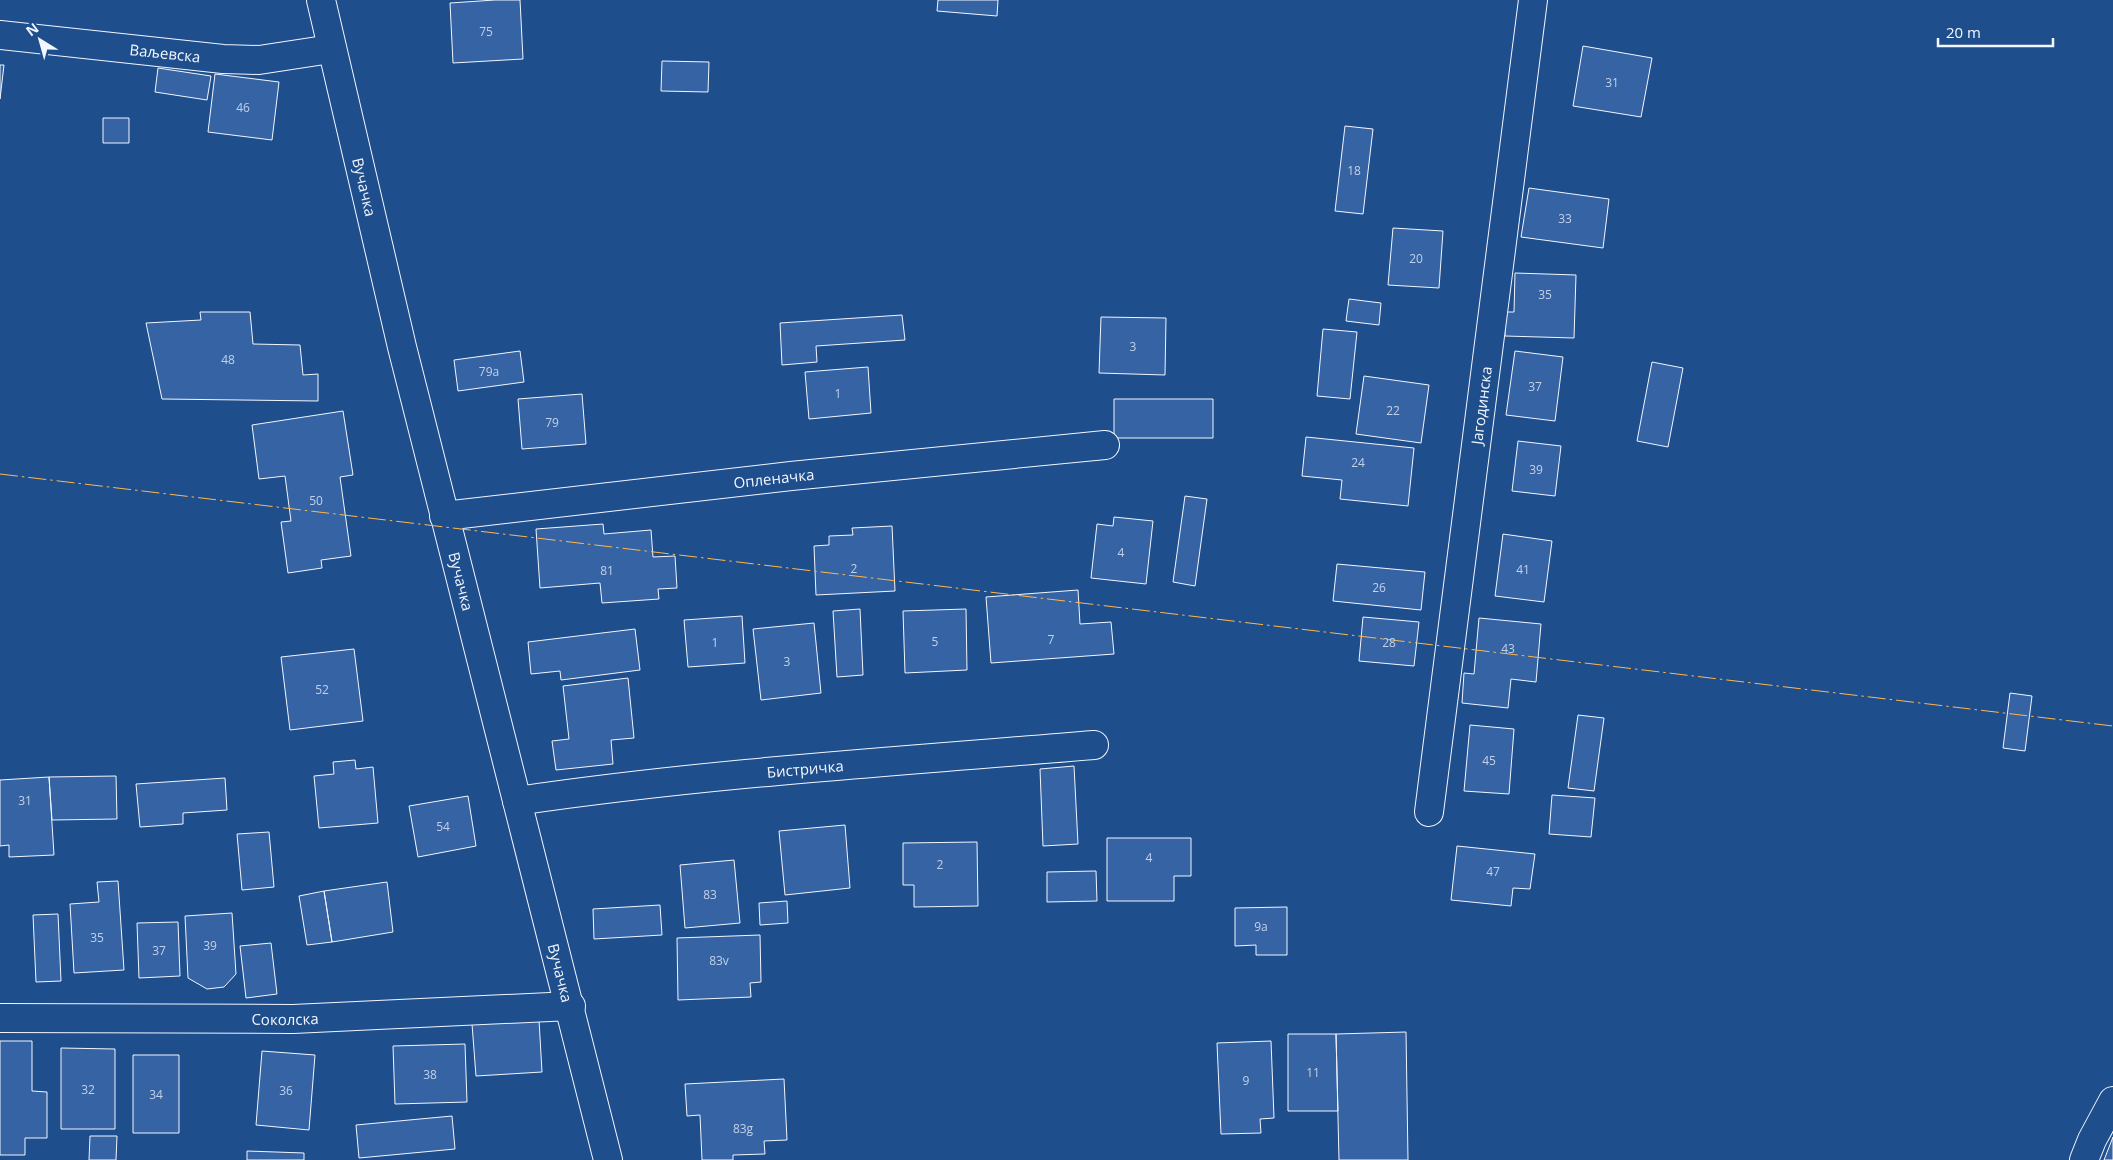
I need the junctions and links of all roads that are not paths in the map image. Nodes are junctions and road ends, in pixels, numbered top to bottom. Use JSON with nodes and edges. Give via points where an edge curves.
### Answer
{"nodes":[{"id":1,"x":321,"y":0,"type":"edge"},
{"id":2,"x":1532,"y":0,"type":"edge"},
{"id":3,"x":0,"y":35,"type":"edge"},
{"id":4,"x":331,"y":49,"type":"junction"},
{"id":5,"x":1105,"y":445,"type":"dead end"},
{"id":6,"x":444,"y":516,"type":"junction"},
{"id":7,"x":1094,"y":745,"type":"dead end"},
{"id":8,"x":517,"y":801,"type":"junction"},
{"id":9,"x":1429,"y":812,"type":"dead end"},
{"id":10,"x":571,"y":1006,"type":"junction"},
{"id":11,"x":0,"y":1018,"type":"edge"},
{"id":12,"x":2113,"y":1101,"type":"edge"},
{"id":13,"x":608,"y":1160,"type":"edge"},
{"id":14,"x":2084,"y":1160,"type":"edge"}],
"edges":[{"from":1,"to":4,"type":"street","name":"Вучачка"},
{"from":2,"to":9,"type":"street","name":"Јагодинска"},
{"from":3,"to":4,"type":"street","name":"Ваљевска","via":[[223,59],[259,60]]},
{"from":4,"to":6,"type":"street","name":"Вучачка"},
{"from":5,"to":6,"type":"street","name":"Опленачка","via":[[790,476]]},
{"from":6,"to":8,"type":"street","name":"Вучачка"},
{"from":7,"to":8,"type":"street","name":"Бистричка","via":[[833,766],[583,791]]},
{"from":8,"to":10,"type":"street","name":"Вучачка"},
{"from":10,"to":11,"type":"street","name":"Соколска","via":[[293,1019]]},
{"from":10,"to":13,"type":"street","name":"Вучачка"},
{"from":12,"to":14,"type":"street"}]}
